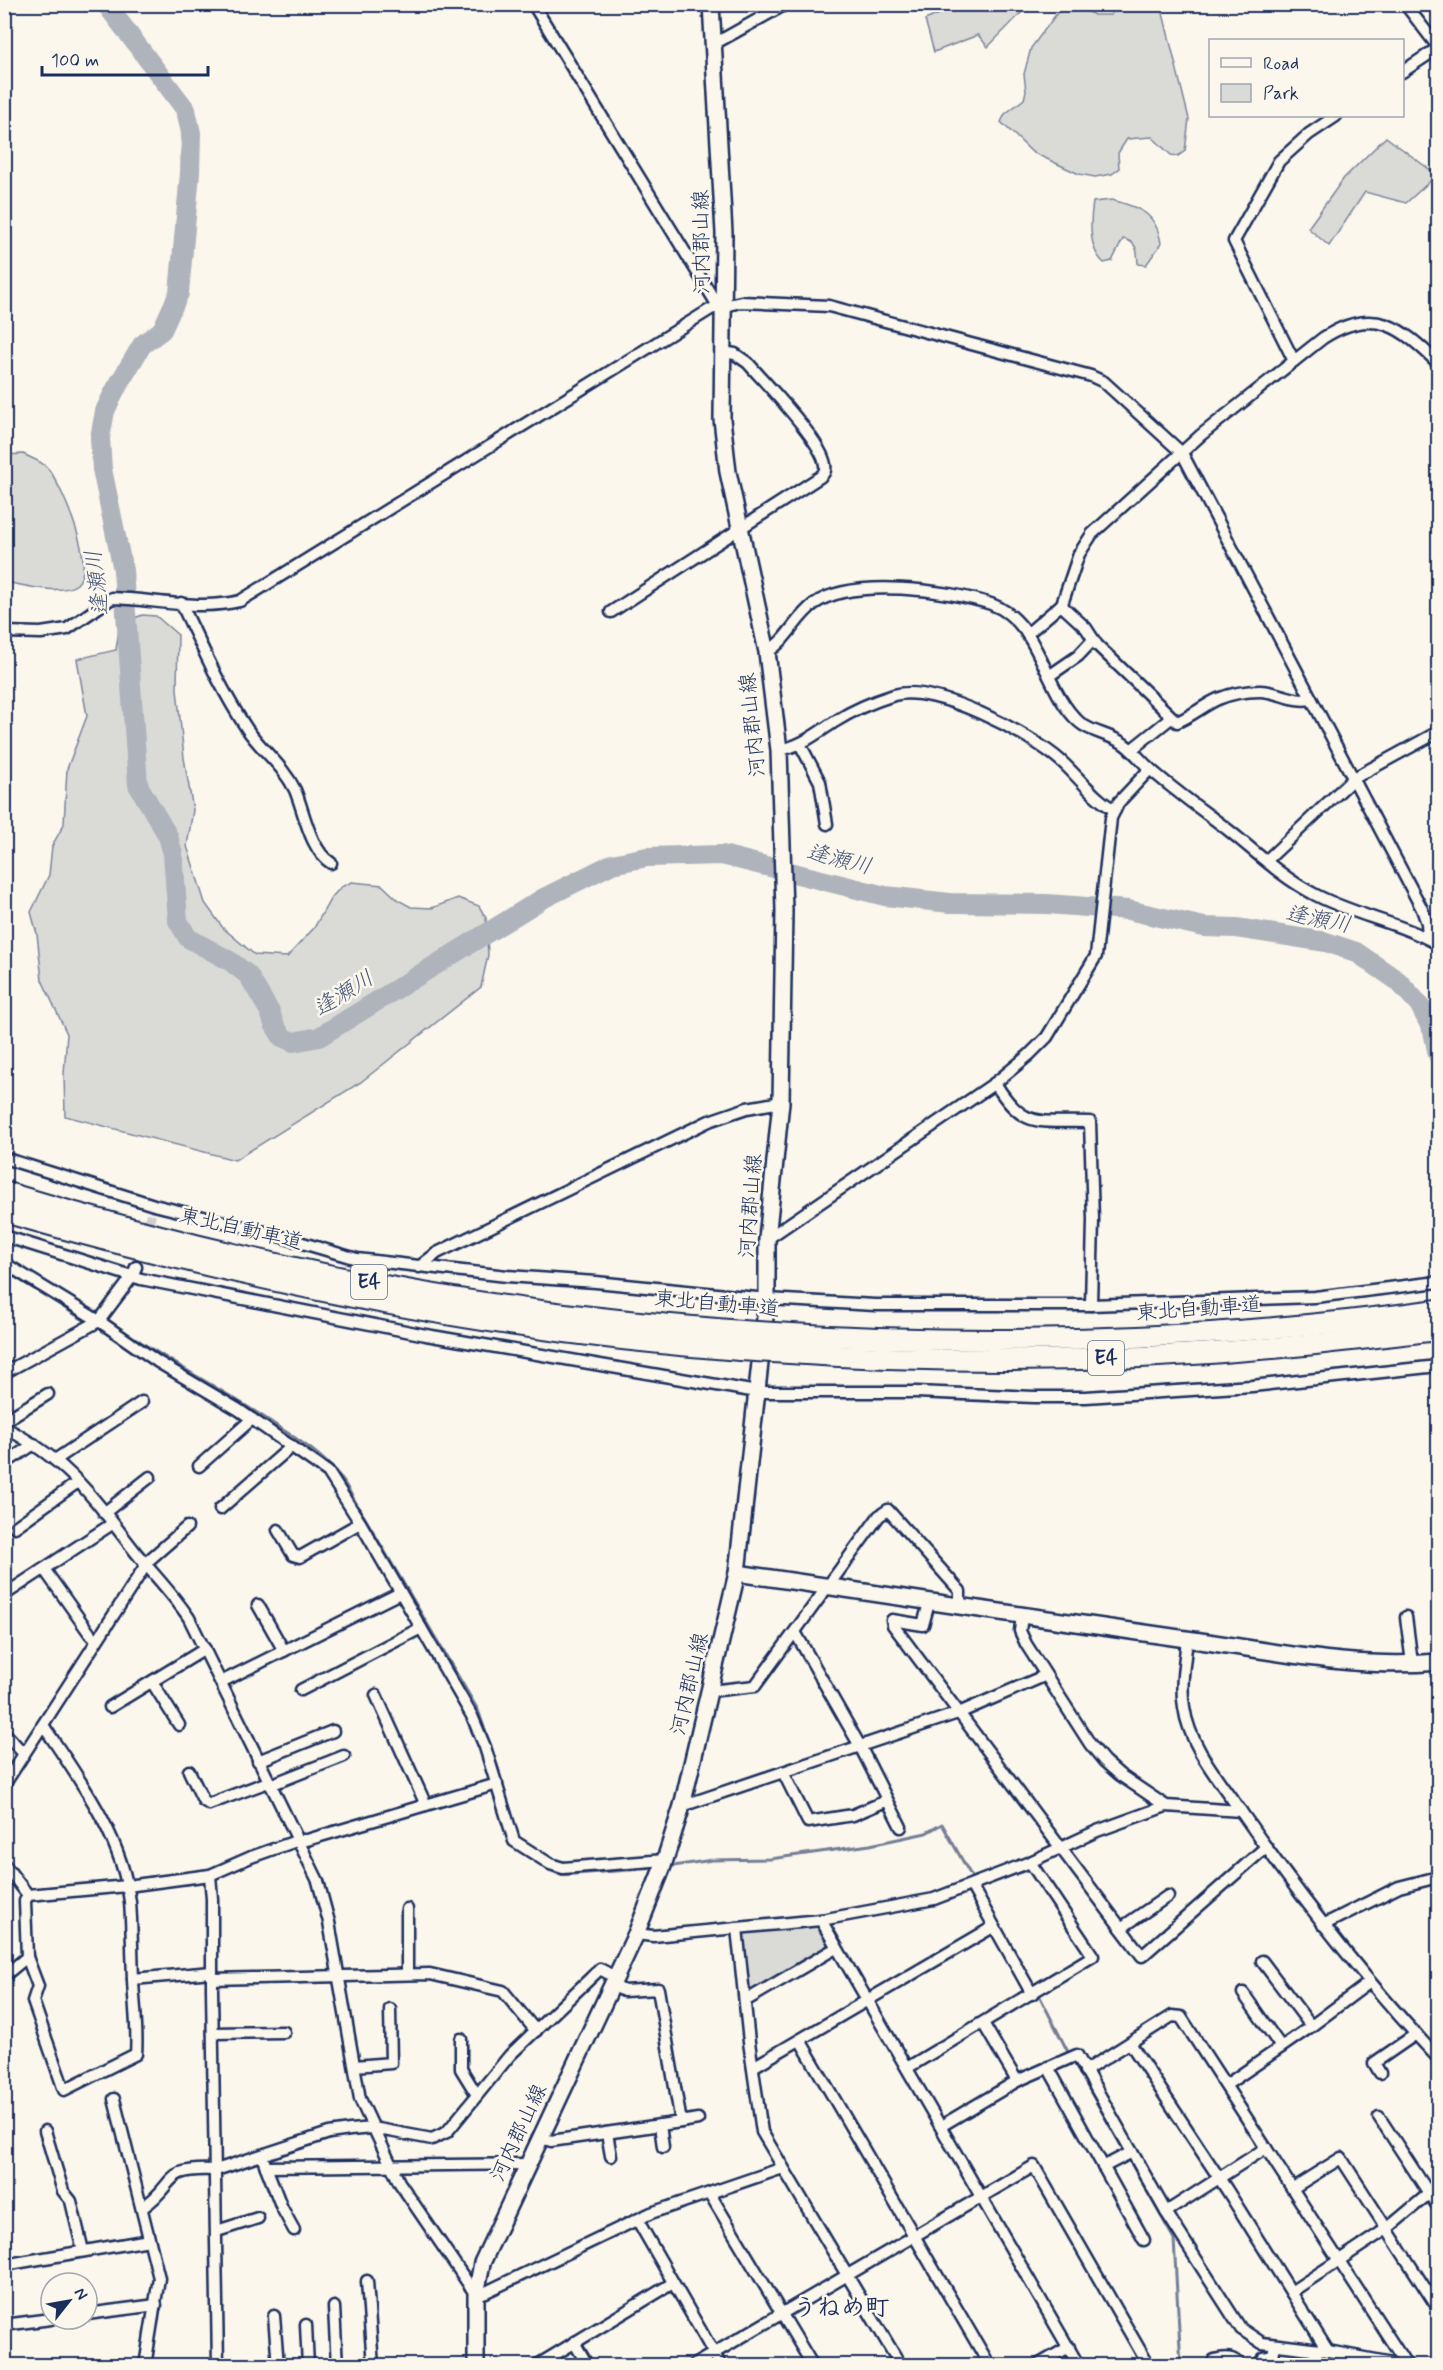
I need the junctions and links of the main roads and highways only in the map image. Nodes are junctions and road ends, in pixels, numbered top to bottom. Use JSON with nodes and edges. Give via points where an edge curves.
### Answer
{"nodes":[{"id":1,"x":711,"y":4,"type":"edge"},
{"id":2,"x":4,"y":1192,"type":"edge"},
{"id":3,"x":4,"y":1212,"type":"edge"},
{"id":4,"x":1438,"y":1317,"type":"edge"},
{"id":5,"x":741,"y":1341,"type":"junction"},
{"id":6,"x":737,"y":1573,"type":"junction"},
{"id":7,"x":1438,"y":1662,"type":"edge"},
{"id":8,"x":476,"y":2366,"type":"edge"}],
"edges":[{"from":1,"to":6,"type":"main road","name":"河内郡山線","via":[[724,222],[722,419],[728,472],[766,652],[779,750],[784,910],[781,1102],[767,1239],[767,1299]]},
{"from":2,"to":5,"type":"highway","name":"東北自動車道","number":"E4","via":[[117,1225],[352,1280]]},
{"from":3,"to":5,"type":"highway","name":"東北自動車道","number":"E4","via":[[195,1264],[448,1316],[637,1342]]},
{"from":4,"to":5,"type":"highway","name":"東北自動車道","number":"E4","bridge":true,"via":[[1125,1338]]},
{"from":6,"to":7,"type":"main road","via":[[1373,1664]]},
{"from":6,"to":8,"type":"main road","name":"河内郡山線","via":[[682,1806],[663,1867],[636,1934],[482,2263],[476,2295]]}]}
